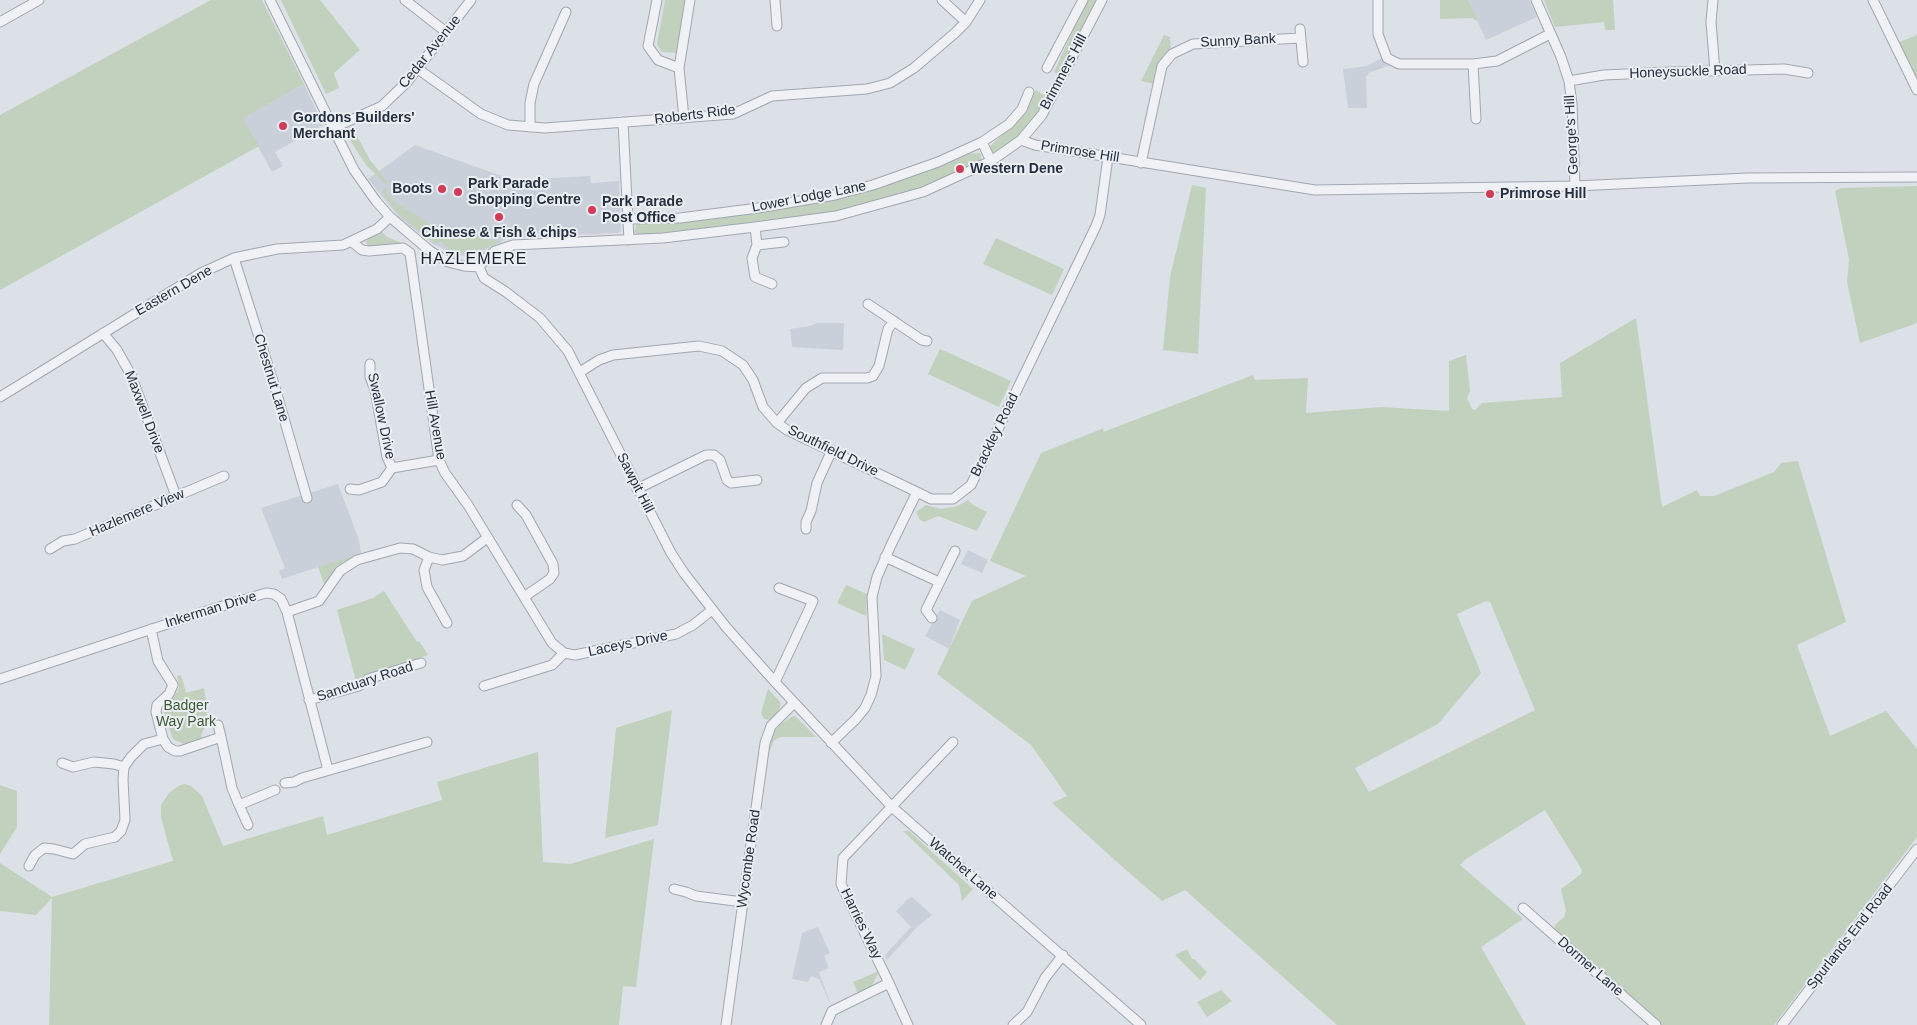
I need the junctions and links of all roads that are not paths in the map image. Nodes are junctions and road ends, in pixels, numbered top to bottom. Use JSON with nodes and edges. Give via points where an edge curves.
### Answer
{"nodes":[{"id":1,"x":39,"y":0,"type":"edge"},
{"id":2,"x":270,"y":0,"type":"edge"},
{"id":3,"x":405,"y":0,"type":"edge"},
{"id":4,"x":471,"y":0,"type":"edge"},
{"id":5,"x":657,"y":0,"type":"edge"},
{"id":6,"x":690,"y":0,"type":"edge"},
{"id":7,"x":775,"y":0,"type":"edge"},
{"id":8,"x":942,"y":0,"type":"edge"},
{"id":9,"x":980,"y":0,"type":"edge"},
{"id":10,"x":1084,"y":0,"type":"edge"},
{"id":11,"x":1102,"y":0,"type":"edge"},
{"id":12,"x":1378,"y":0,"type":"edge"},
{"id":13,"x":1536,"y":0,"type":"edge"},
{"id":14,"x":1713,"y":0,"type":"edge"},
{"id":15,"x":1873,"y":0,"type":"edge"},
{"id":16,"x":566,"y":12,"type":"dead end"},
{"id":17,"x":0,"y":22,"type":"edge"},
{"id":18,"x":966,"y":22,"type":"junction"},
{"id":19,"x":777,"y":26,"type":"dead end"},
{"id":20,"x":446,"y":32,"type":"junction"},
{"id":21,"x":1550,"y":34,"type":"junction"},
{"id":22,"x":1303,"y":62,"type":"dead end"},
{"id":23,"x":1473,"y":64,"type":"junction"},
{"id":24,"x":679,"y":68,"type":"junction"},
{"id":25,"x":1047,"y":68,"type":"dead end"},
{"id":26,"x":418,"y":69,"type":"junction"},
{"id":27,"x":1715,"y":71,"type":"junction"},
{"id":28,"x":1808,"y":73,"type":"dead end"},
{"id":29,"x":1568,"y":81,"type":"junction"},
{"id":30,"x":1917,"y":90,"type":"edge"},
{"id":31,"x":1030,"y":92,"type":"dead end"},
{"id":32,"x":684,"y":118,"type":"junction"},
{"id":33,"x":1476,"y":119,"type":"dead end"},
{"id":34,"x":623,"y":122,"type":"junction"},
{"id":35,"x":530,"y":127,"type":"junction"},
{"id":36,"x":333,"y":128,"type":"junction"},
{"id":37,"x":1021,"y":140,"type":"junction"},
{"id":38,"x":982,"y":142,"type":"junction"},
{"id":39,"x":1108,"y":157,"type":"junction"},
{"id":40,"x":991,"y":161,"type":"junction"},
{"id":41,"x":1141,"y":163,"type":"junction"},
{"id":42,"x":1917,"y":177,"type":"edge"},
{"id":43,"x":1575,"y":186,"type":"junction"},
{"id":44,"x":390,"y":217,"type":"junction"},
{"id":45,"x":628,"y":219,"type":"junction"},
{"id":46,"x":755,"y":227,"type":"junction"},
{"id":47,"x":629,"y":240,"type":"junction"},
{"id":48,"x":352,"y":242,"type":"junction"},
{"id":49,"x":784,"y":242,"type":"dead end"},
{"id":50,"x":757,"y":245,"type":"junction"},
{"id":51,"x":234,"y":258,"type":"junction"},
{"id":52,"x":479,"y":267,"type":"junction"},
{"id":53,"x":772,"y":284,"type":"dead end"},
{"id":54,"x":868,"y":304,"type":"dead end"},
{"id":55,"x":894,"y":321,"type":"junction"},
{"id":56,"x":103,"y":333,"type":"junction"},
{"id":57,"x":927,"y":341,"type":"dead end"},
{"id":58,"x":370,"y":364,"type":"dead end"},
{"id":59,"x":580,"y":372,"type":"junction"},
{"id":60,"x":0,"y":397,"type":"edge"},
{"id":61,"x":777,"y":423,"type":"junction"},
{"id":62,"x":832,"y":450,"type":"junction"},
{"id":63,"x":439,"y":460,"type":"junction"},
{"id":64,"x":392,"y":468,"type":"junction"},
{"id":65,"x":224,"y":476,"type":"dead end"},
{"id":66,"x":756,"y":480,"type":"dead end"},
{"id":67,"x":350,"y":489,"type":"dead end"},
{"id":68,"x":638,"y":489,"type":"junction"},
{"id":69,"x":917,"y":492,"type":"junction"},
{"id":70,"x":176,"y":496,"type":"junction"},
{"id":71,"x":307,"y":498,"type":"dead end"},
{"id":72,"x":517,"y":505,"type":"dead end"},
{"id":73,"x":806,"y":529,"type":"dead end"},
{"id":74,"x":487,"y":538,"type":"junction"},
{"id":75,"x":50,"y":549,"type":"dead end"},
{"id":76,"x":955,"y":551,"type":"dead end"},
{"id":77,"x":429,"y":557,"type":"junction"},
{"id":78,"x":885,"y":557,"type":"junction"},
{"id":79,"x":939,"y":582,"type":"junction"},
{"id":80,"x":779,"y":588,"type":"dead end"},
{"id":81,"x":524,"y":597,"type":"junction"},
{"id":82,"x":712,"y":610,"type":"junction"},
{"id":83,"x":287,"y":612,"type":"junction"},
{"id":84,"x":932,"y":618,"type":"dead end"},
{"id":85,"x":447,"y":623,"type":"dead end"},
{"id":86,"x":150,"y":629,"type":"junction"},
{"id":87,"x":564,"y":653,"type":"junction"},
{"id":88,"x":421,"y":663,"type":"dead end"},
{"id":89,"x":0,"y":679,"type":"edge"},
{"id":90,"x":775,"y":682,"type":"junction"},
{"id":91,"x":484,"y":686,"type":"dead end"},
{"id":92,"x":309,"y":700,"type":"junction"},
{"id":93,"x":794,"y":702,"type":"junction"},
{"id":94,"x":218,"y":726,"type":"dead end"},
{"id":95,"x":221,"y":737,"type":"junction"},
{"id":96,"x":163,"y":739,"type":"junction"},
{"id":97,"x":427,"y":742,"type":"dead end"},
{"id":98,"x":953,"y":742,"type":"dead end"},
{"id":99,"x":831,"y":743,"type":"junction"},
{"id":100,"x":62,"y":763,"type":"dead end"},
{"id":101,"x":124,"y":767,"type":"junction"},
{"id":102,"x":328,"y":770,"type":"junction"},
{"id":103,"x":286,"y":783,"type":"dead end"},
{"id":104,"x":274,"y":790,"type":"dead end"},
{"id":105,"x":239,"y":805,"type":"junction"},
{"id":106,"x":892,"y":807,"type":"junction"},
{"id":107,"x":248,"y":825,"type":"dead end"},
{"id":108,"x":1917,"y":850,"type":"edge"},
{"id":109,"x":29,"y":866,"type":"dead end"},
{"id":110,"x":674,"y":889,"type":"dead end"},
{"id":111,"x":743,"y":902,"type":"junction"},
{"id":112,"x":1523,"y":908,"type":"dead end"},
{"id":113,"x":1063,"y":955,"type":"junction"},
{"id":114,"x":889,"y":983,"type":"junction"},
{"id":115,"x":726,"y":1025,"type":"edge"},
{"id":116,"x":826,"y":1025,"type":"edge"},
{"id":117,"x":908,"y":1025,"type":"edge"},
{"id":118,"x":1013,"y":1025,"type":"edge"},
{"id":119,"x":1141,"y":1025,"type":"edge"},
{"id":120,"x":1656,"y":1025,"type":"edge"},
{"id":121,"x":1782,"y":1025,"type":"edge"}],
"edges":[{"from":1,"to":17,"type":"street"},
{"from":2,"to":36,"type":"street"},
{"from":3,"to":20,"type":"street"},
{"from":4,"to":20,"type":"street","name":"Cedar Avenue"},
{"from":5,"to":24,"type":"street","via":[[648,46],[658,60]]},
{"from":6,"to":24,"type":"street"},
{"from":7,"to":19,"type":"street"},
{"from":8,"to":18,"type":"street"},
{"from":9,"to":18,"type":"street","name":"Roberts Ride"},
{"from":10,"to":25,"type":"street"},
{"from":11,"to":37,"type":"street","name":"Brimmers Hill","via":[[1042,115]]},
{"from":12,"to":23,"type":"street","via":[[1378,34],[1387,58],[1399,64]]},
{"from":13,"to":21,"type":"street","name":"George's Hill"},
{"from":14,"to":27,"type":"street"},
{"from":15,"to":30,"type":"street"},
{"from":16,"to":35,"type":"street","via":[[534,84]]},
{"from":18,"to":32,"type":"street","name":"Roberts Ride","via":[[914,68],[890,83],[867,89],[772,96],[733,114]]},
{"from":20,"to":26,"type":"street","name":"Cedar Avenue"},
{"from":21,"to":23,"type":"street","via":[[1498,60]]},
{"from":21,"to":29,"type":"street","name":"George's Hill"},
{"from":22,"to":41,"type":"street","name":"Sunny Bank","via":[[1300,34],[1193,44],[1172,54],[1162,66]]},
{"from":23,"to":33,"type":"street"},
{"from":24,"to":32,"type":"street"},
{"from":26,"to":35,"type":"street","name":"Roberts Ride","via":[[481,114],[508,124]]},
{"from":26,"to":36,"type":"street","name":"Cedar Avenue","via":[[382,106]]},
{"from":27,"to":28,"type":"street","name":"Honeysuckle Road","via":[[1784,69]]},
{"from":27,"to":29,"type":"street","name":"Honeysuckle Road","via":[[1604,75]]},
{"from":29,"to":43,"type":"street","name":"George's Hill"},
{"from":31,"to":38,"type":"street","name":"Lower Lodge Lane","via":[[1022,109],[1009,124]]},
{"from":32,"to":34,"type":"street","name":"Roberts Ride"},
{"from":34,"to":35,"type":"street","name":"Roberts Ride"},
{"from":34,"to":45,"type":"street"},
{"from":36,"to":44,"type":"street","via":[[354,170]]},
{"from":37,"to":39,"type":"street","name":"Primrose Hill"},
{"from":37,"to":40,"type":"street"},
{"from":38,"to":40,"type":"street"},
{"from":38,"to":45,"type":"street","name":"Lower Lodge Lane","via":[[938,162],[835,195],[680,218]]},
{"from":39,"to":41,"type":"street","name":"Primrose Hill"},
{"from":39,"to":69,"type":"street","name":"Brackley Road","via":[[1098,220],[971,485],[953,499],[931,499]]},
{"from":40,"to":46,"type":"street","via":[[923,192],[836,216]]},
{"from":41,"to":43,"type":"street","name":"Primrose Hill","via":[[1316,190]]},
{"from":42,"to":43,"type":"street","name":"Primrose Hill","via":[[1748,178]]},
{"from":44,"to":48,"type":"street","name":"Eastern Dene","via":[[377,229]]},
{"from":44,"to":52,"type":"street","via":[[448,262]]},
{"from":45,"to":47,"type":"street"},
{"from":46,"to":47,"type":"street"},
{"from":46,"to":50,"type":"street"},
{"from":47,"to":52,"type":"street","via":[[514,245],[495,251]]},
{"from":48,"to":51,"type":"street","name":"Eastern Dene","via":[[277,248]]},
{"from":48,"to":63,"type":"street","name":"Hill Avenue","via":[[362,250],[403,248],[410,254]]},
{"from":49,"to":50,"type":"street"},
{"from":50,"to":53,"type":"street","via":[[752,258],[755,277]]},
{"from":51,"to":56,"type":"street","name":"Eastern Dene","via":[[201,273]]},
{"from":51,"to":71,"type":"street","name":"Chestnut Lane"},
{"from":52,"to":59,"type":"street","name":"Sawpit Hill","via":[[484,278],[540,318],[568,351]]},
{"from":54,"to":55,"type":"street"},
{"from":55,"to":57,"type":"street"},
{"from":55,"to":61,"type":"street","via":[[888,329],[879,366],[873,376],[822,378],[806,388]]},
{"from":56,"to":60,"type":"street","name":"Eastern Dene"},
{"from":56,"to":70,"type":"street","name":"Maxwell Drive","via":[[131,375]]},
{"from":58,"to":64,"type":"street","name":"Swallow Drive","via":[[370,377]]},
{"from":59,"to":61,"type":"street","name":"Southfield Drive","via":[[613,355],[699,346],[722,351],[742,365],[753,380],[763,406]]},
{"from":59,"to":68,"type":"street","name":"Sawpit Hill"},
{"from":61,"to":62,"type":"street","name":"Southfield Drive"},
{"from":62,"to":69,"type":"street","name":"Southfield Drive"},
{"from":62,"to":73,"type":"street","via":[[817,483]]},
{"from":63,"to":64,"type":"street","name":"Swallow Drive"},
{"from":63,"to":74,"type":"street","name":"Hill Avenue"},
{"from":64,"to":67,"type":"street","name":"Swallow Drive","via":[[382,482],[359,490]]},
{"from":65,"to":70,"type":"street","name":"Hazlemere View"},
{"from":66,"to":68,"type":"street","via":[[731,483],[720,460],[714,455],[706,455]]},
{"from":68,"to":82,"type":"street","name":"Sawpit Hill","via":[[671,553]]},
{"from":69,"to":78,"type":"street"},
{"from":70,"to":75,"type":"street","name":"Hazlemere View"},
{"from":72,"to":81,"type":"street","via":[[553,564],[554,573]]},
{"from":74,"to":77,"type":"street","via":[[463,556],[442,560]]},
{"from":74,"to":81,"type":"street","name":"Hill Avenue"},
{"from":76,"to":79,"type":"street"},
{"from":77,"to":83,"type":"street","via":[[413,549],[400,548],[357,560],[340,571],[318,601]]},
{"from":77,"to":85,"type":"street","via":[[424,570],[426,587]]},
{"from":78,"to":79,"type":"street"},
{"from":78,"to":99,"type":"street","via":[[872,597],[876,676],[871,695],[860,714]]},
{"from":79,"to":84,"type":"street","via":[[926,610]]},
{"from":80,"to":90,"type":"street","via":[[813,601]]},
{"from":81,"to":87,"type":"street","name":"Hill Avenue","via":[[552,643]]},
{"from":82,"to":87,"type":"street","name":"Laceys Drive","via":[[676,634],[575,656]]},
{"from":82,"to":90,"type":"street","name":"Sawpit Hill"},
{"from":83,"to":86,"type":"street","name":"Inkerman Drive","via":[[281,599],[266,593]]},
{"from":83,"to":92,"type":"street","name":"Inkerman Drive"},
{"from":86,"to":89,"type":"street","name":"Inkerman Drive"},
{"from":86,"to":96,"type":"street","via":[[158,661],[172,685],[169,694],[157,705]]},
{"from":87,"to":91,"type":"street","via":[[552,665]]},
{"from":88,"to":92,"type":"street","name":"Sanctuary Road"},
{"from":90,"to":93,"type":"street","name":"Sawpit Hill"},
{"from":92,"to":102,"type":"street","name":"Inkerman Drive"},
{"from":93,"to":99,"type":"street","name":"Watchet Lane"},
{"from":93,"to":111,"type":"street","name":"Wycombe Road","via":[[771,726],[765,743]]},
{"from":94,"to":95,"type":"street"},
{"from":95,"to":96,"type":"street","via":[[175,751]]},
{"from":95,"to":105,"type":"street"},
{"from":96,"to":101,"type":"street","via":[[144,744]]},
{"from":97,"to":102,"type":"street"},
{"from":98,"to":106,"type":"street","name":"Harries Way"},
{"from":99,"to":106,"type":"street","name":"Watchet Lane"},
{"from":100,"to":101,"type":"street","via":[[73,767],[94,762]]},
{"from":101,"to":109,"type":"street","via":[[125,820],[122,831],[114,837],[86,844],[72,854],[44,848]]},
{"from":102,"to":103,"type":"street"},
{"from":104,"to":105,"type":"street"},
{"from":105,"to":107,"type":"street"},
{"from":106,"to":113,"type":"street","name":"Watchet Lane"},
{"from":106,"to":114,"type":"street","name":"Harries Way","via":[[843,858],[841,884]]},
{"from":108,"to":121,"type":"street","name":"Spurlands End Road"},
{"from":110,"to":111,"type":"street","via":[[696,896]]},
{"from":111,"to":115,"type":"street","name":"Wycombe Road"},
{"from":112,"to":120,"type":"street","name":"Dormer Lane"},
{"from":113,"to":118,"type":"street","via":[[1045,978],[1027,1012]]},
{"from":113,"to":119,"type":"street","name":"Watchet Lane"},
{"from":114,"to":116,"type":"street","via":[[832,1011]]},
{"from":114,"to":117,"type":"street","name":"Harries Way"}]}
